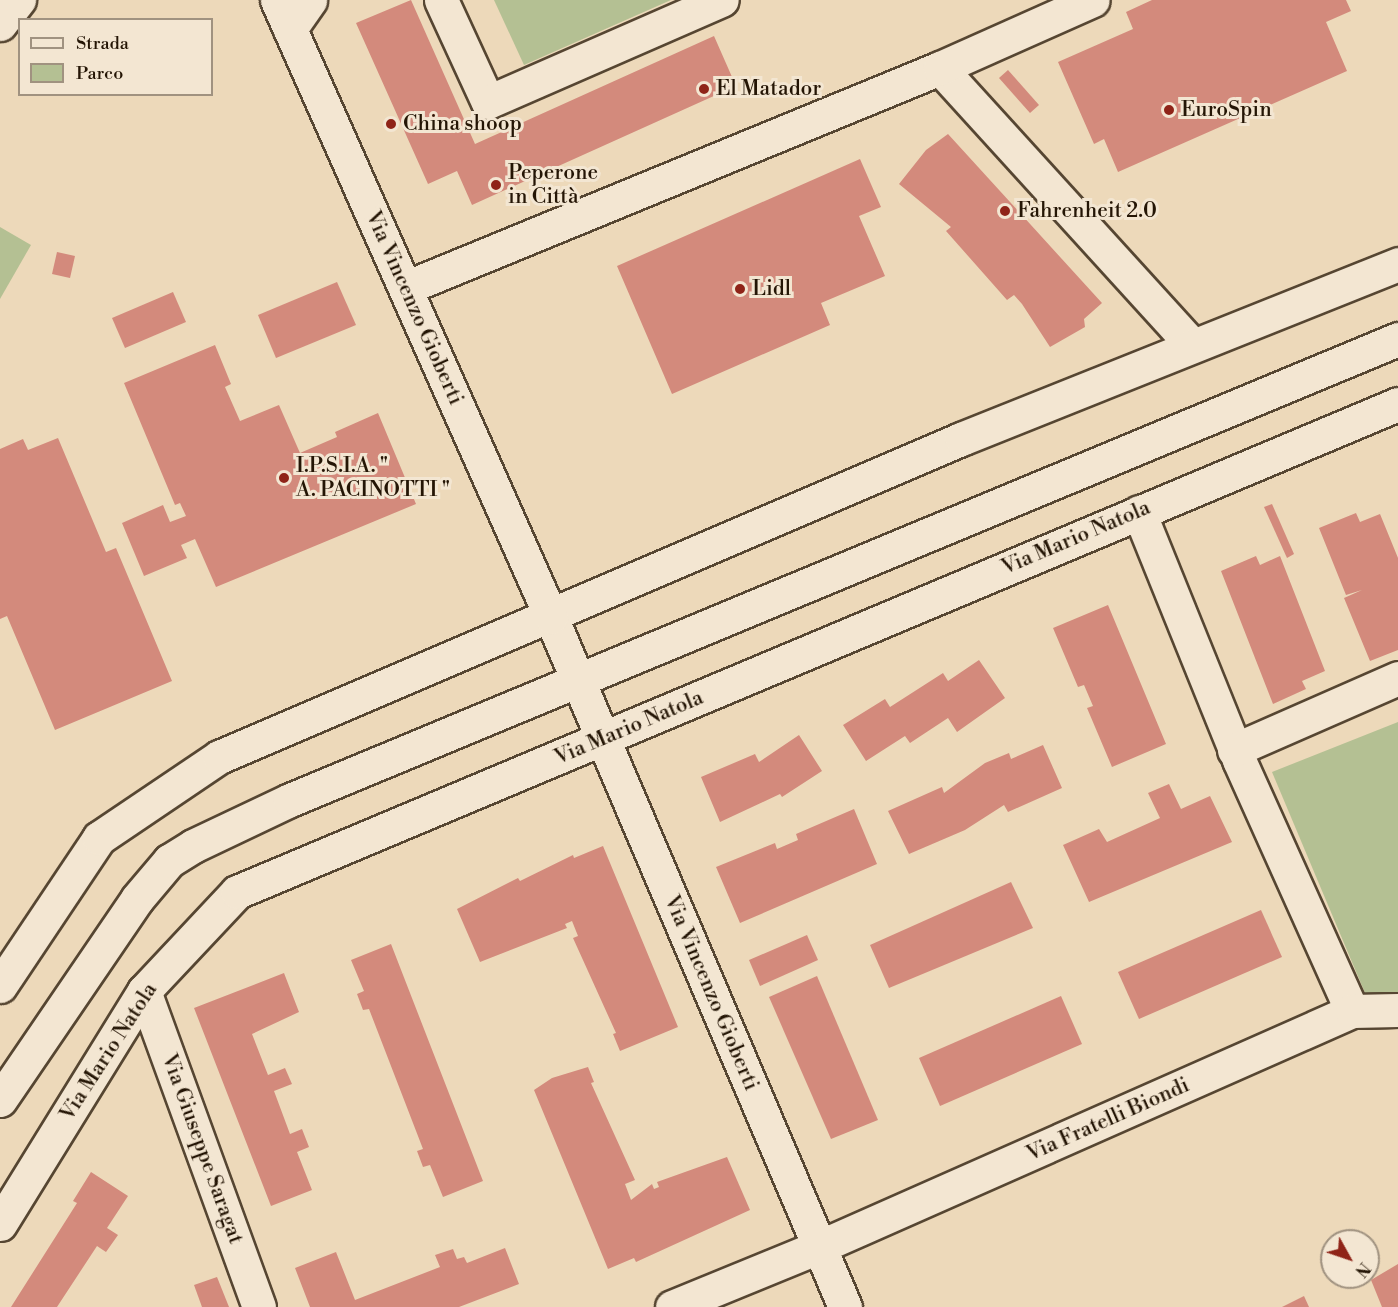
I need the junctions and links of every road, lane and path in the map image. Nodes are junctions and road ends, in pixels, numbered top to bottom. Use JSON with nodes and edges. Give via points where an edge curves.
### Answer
{"nodes":[{"id":1,"x":19,"y":0,"type":"edge"},
{"id":2,"x":310,"y":0,"type":"edge"},
{"id":3,"x":441,"y":0,"type":"edge"},
{"id":4,"x":722,"y":0,"type":"edge"},
{"id":5,"x":1093,"y":0,"type":"edge"},
{"id":6,"x":283,"y":14,"type":"edge"},
{"id":7,"x":0,"y":24,"type":"edge"},
{"id":8,"x":940,"y":68,"type":"junction"},
{"id":9,"x":1398,"y":264,"type":"edge"},
{"id":10,"x":405,"y":288,"type":"junction"},
{"id":11,"x":1398,"y":339,"type":"edge"},
{"id":12,"x":1192,"y":345,"type":"junction"},
{"id":13,"x":1398,"y":404,"type":"edge"},
{"id":14,"x":1139,"y":512,"type":"junction"},
{"id":15,"x":551,"y":616,"type":"junction"},
{"id":16,"x":578,"y":678,"type":"junction"},
{"id":17,"x":1398,"y":678,"type":"edge"},
{"id":18,"x":602,"y":740,"type":"junction"},
{"id":19,"x":1234,"y":750,"type":"junction"},
{"id":20,"x":0,"y":986,"type":"edge"},
{"id":21,"x":144,"y":991,"type":"junction"},
{"id":22,"x":1398,"y":1010,"type":"edge"},
{"id":23,"x":1352,"y":1011,"type":"junction"},
{"id":24,"x":0,"y":1100,"type":"edge"},
{"id":25,"x":0,"y":1224,"type":"edge"},
{"id":26,"x":821,"y":1246,"type":"junction"},
{"id":27,"x":259,"y":1307,"type":"edge"},
{"id":28,"x":672,"y":1307,"type":"edge"},
{"id":29,"x":845,"y":1307,"type":"edge"}],
"edges":[{"from":1,"to":7,"type":"street"},
{"from":2,"to":6,"type":"street"},
{"from":3,"to":4,"type":"street","via":[[488,102]]},
{"from":5,"to":8,"type":"street"},
{"from":6,"to":10,"type":"street","name":"Via Vincenzo Gioberti"},
{"from":8,"to":10,"type":"street"},
{"from":8,"to":12,"type":"street"},
{"from":9,"to":12,"type":"street"},
{"from":10,"to":15,"type":"street","name":"Via Vincenzo Gioberti"},
{"from":11,"to":16,"type":"street"},
{"from":12,"to":15,"type":"street","via":[[961,439]]},
{"from":13,"to":14,"type":"street","name":"Via Mario Natola"},
{"from":14,"to":18,"type":"street","name":"Via Mario Natola"},
{"from":14,"to":19,"type":"street"},
{"from":15,"to":16,"type":"street","name":"Via Vincenzo Gioberti"},
{"from":15,"to":20,"type":"street","via":[[219,757],[99,838]]},
{"from":16,"to":18,"type":"street","name":"Via Vincenzo Gioberti"},
{"from":16,"to":24,"type":"street","via":[[246,818],[169,861],[137,899]]},
{"from":17,"to":19,"type":"street"},
{"from":18,"to":21,"type":"street","name":"Via Mario Natola","via":[[237,892]]},
{"from":18,"to":26,"type":"street","name":"Via Vincenzo Gioberti"},
{"from":19,"to":23,"type":"street"},
{"from":21,"to":25,"type":"street","name":"Via Mario Natola"},
{"from":21,"to":27,"type":"street","name":"Via Giuseppe Saragat"},
{"from":22,"to":23,"type":"street","name":"Via Fratelli Biondi"},
{"from":23,"to":26,"type":"street","name":"Via Fratelli Biondi"},
{"from":26,"to":28,"type":"street"},
{"from":26,"to":29,"type":"street","name":"Via Vincenzo Gioberti"}]}
